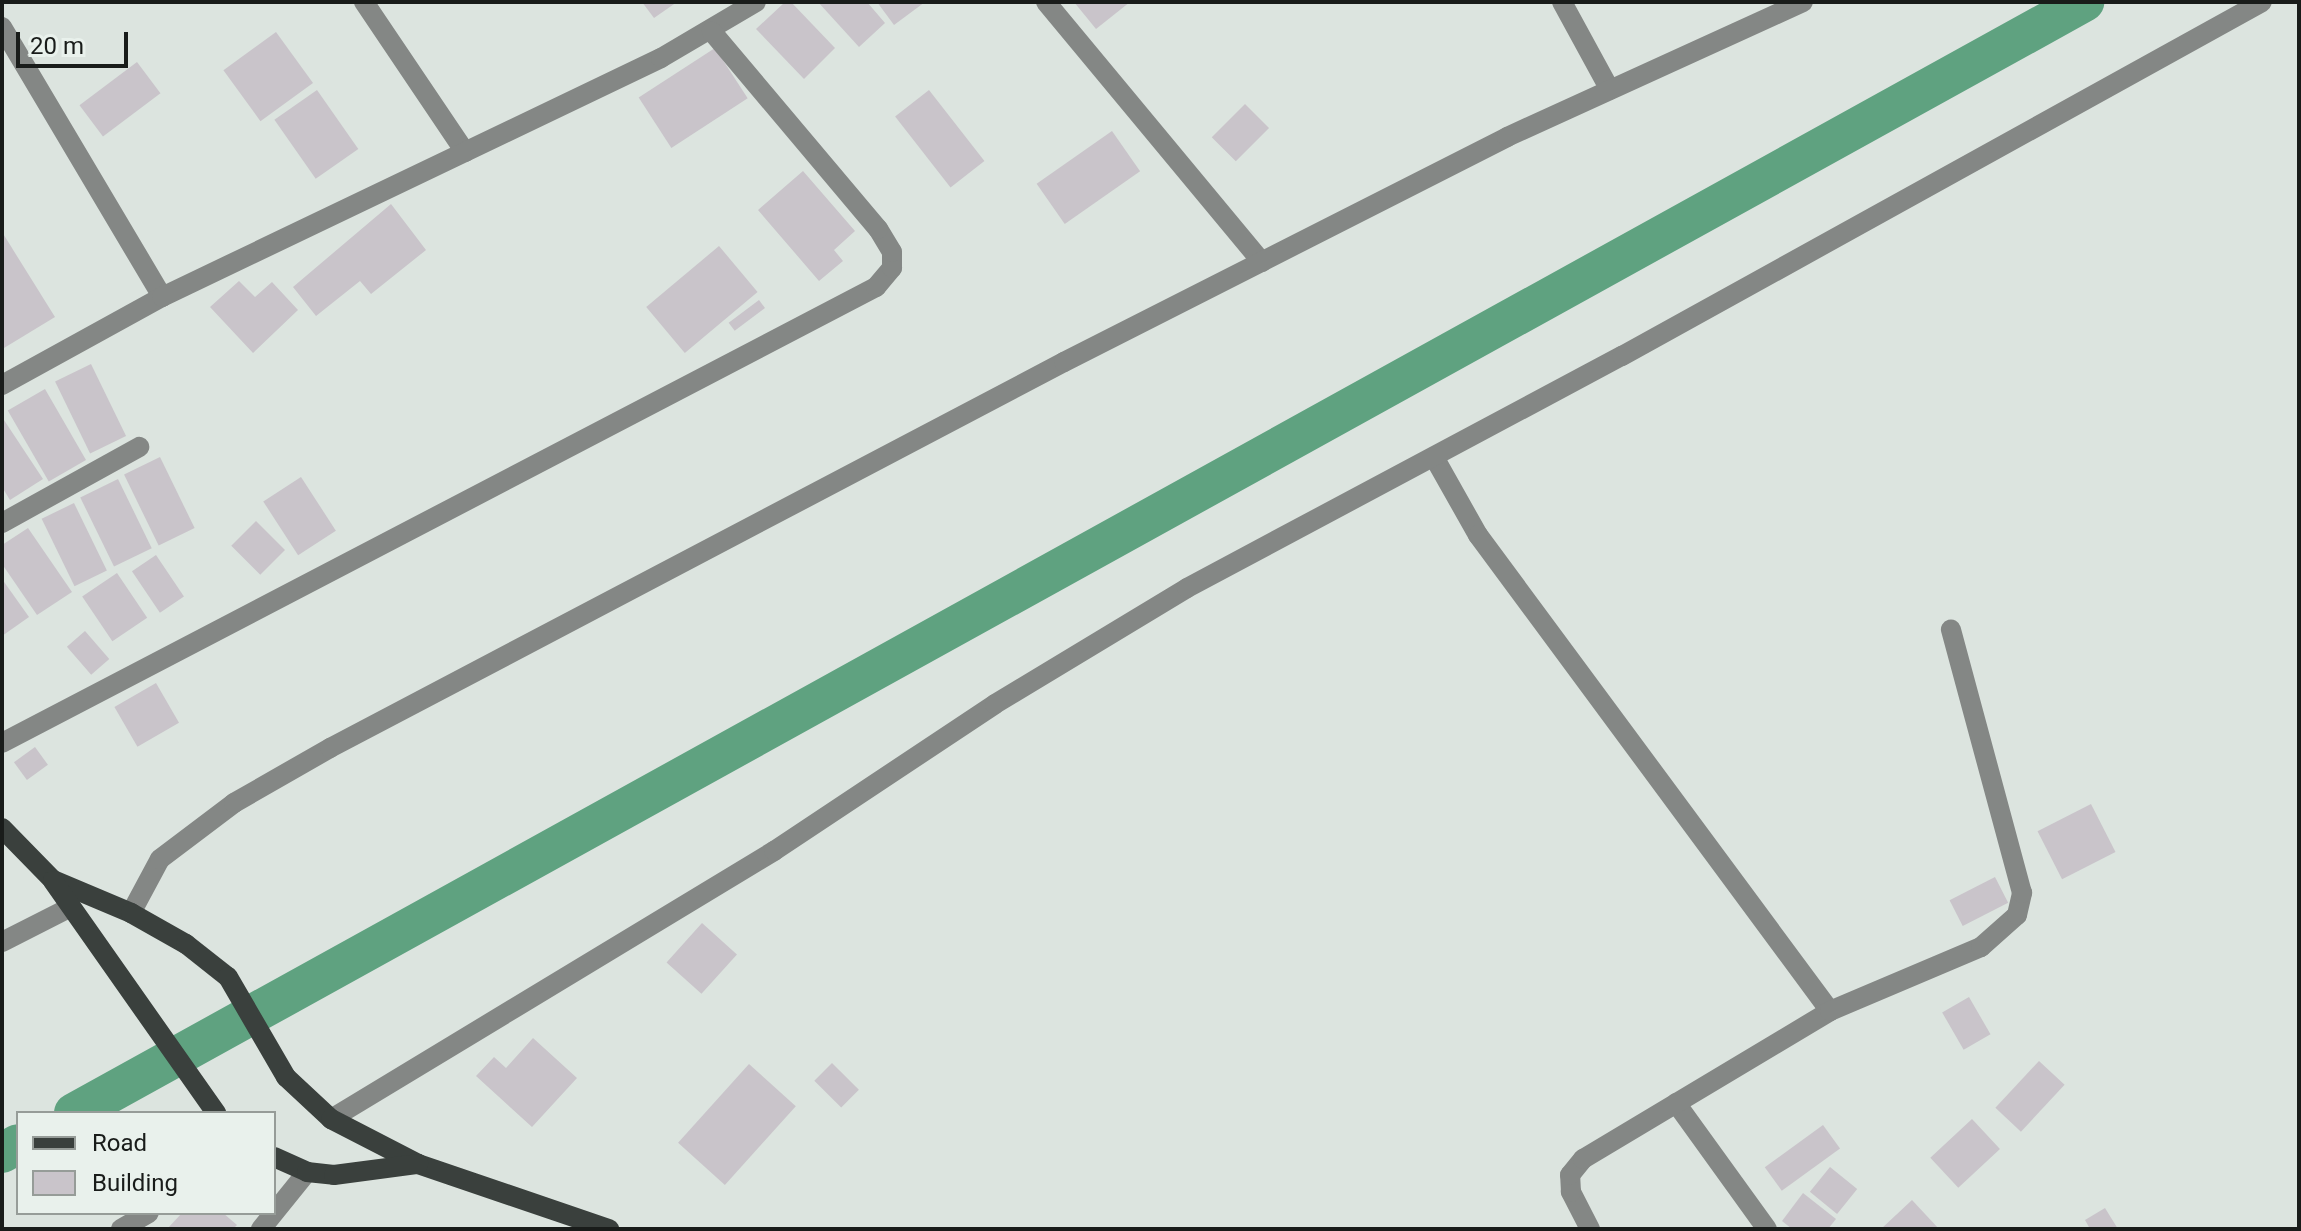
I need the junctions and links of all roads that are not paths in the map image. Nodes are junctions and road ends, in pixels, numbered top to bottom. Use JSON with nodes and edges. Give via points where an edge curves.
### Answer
{"nodes":[{"id":1,"x":364,"y":2,"type":"edge"},
{"id":2,"x":756,"y":2,"type":"edge"},
{"id":3,"x":1046,"y":2,"type":"edge"},
{"id":4,"x":1562,"y":2,"type":"edge"},
{"id":5,"x":1803,"y":2,"type":"edge"},
{"id":6,"x":2262,"y":2,"type":"edge"},
{"id":7,"x":2,"y":27,"type":"edge"},
{"id":8,"x":712,"y":32,"type":"junction"},
{"id":9,"x":1610,"y":90,"type":"junction"},
{"id":10,"x":465,"y":152,"type":"junction"},
{"id":11,"x":1262,"y":262,"type":"junction"},
{"id":12,"x":162,"y":297,"type":"junction"},
{"id":13,"x":2,"y":385,"type":"edge"},
{"id":14,"x":139,"y":447,"type":"dead end"},
{"id":15,"x":1434,"y":457,"type":"junction"},
{"id":16,"x":2,"y":523,"type":"edge"},
{"id":17,"x":1951,"y":629,"type":"dead end"},
{"id":18,"x":2,"y":743,"type":"edge"},
{"id":19,"x":2,"y":828,"type":"edge"},
{"id":20,"x":53,"y":880,"type":"junction"},
{"id":21,"x":71,"y":907,"type":"junction"},
{"id":22,"x":131,"y":913,"type":"junction"},
{"id":23,"x":2,"y":942,"type":"edge"},
{"id":24,"x":1830,"y":1011,"type":"junction"},
{"id":25,"x":1676,"y":1103,"type":"junction"},
{"id":26,"x":209,"y":1106,"type":"edge"},
{"id":27,"x":331,"y":1119,"type":"junction"},
{"id":28,"x":276,"y":1158,"type":"edge"},
{"id":29,"x":418,"y":1164,"type":"junction"},
{"id":30,"x":307,"y":1172,"type":"junction"},
{"id":31,"x":276,"y":1210,"type":"edge"},
{"id":32,"x":146,"y":1215,"type":"edge"},
{"id":33,"x":602,"y":1228,"type":"edge"},
{"id":34,"x":121,"y":1229,"type":"edge"},
{"id":35,"x":1590,"y":1229,"type":"edge"},
{"id":36,"x":1767,"y":1229,"type":"edge"}],
"edges":[{"from":1,"to":10,"type":"street"},
{"from":2,"to":8,"type":"street"},
{"from":3,"to":11,"type":"street"},
{"from":4,"to":9,"type":"street"},
{"from":5,"to":9,"type":"street"},
{"from":6,"to":15,"type":"street"},
{"from":7,"to":12,"type":"street"},
{"from":8,"to":10,"type":"street"},
{"from":8,"to":18,"type":"street","via":[[878,229],[892,252],[892,268],[876,287]]},
{"from":9,"to":11,"type":"street"},
{"from":10,"to":12,"type":"street"},
{"from":11,"to":22,"type":"street","via":[[234,803],[160,859]]},
{"from":12,"to":13,"type":"street"},
{"from":14,"to":16,"type":"street"},
{"from":15,"to":24,"type":"street","via":[[1478,535]]},
{"from":15,"to":27,"type":"street","via":[[1174,596],[995,704],[774,851]]},
{"from":17,"to":24,"type":"street","via":[[2022,893],[2017,915],[1981,947]]},
{"from":19,"to":20,"type":"main road"},
{"from":20,"to":21,"type":"main road"},
{"from":20,"to":22,"type":"main road"},
{"from":21,"to":23,"type":"street"},
{"from":21,"to":26,"type":"main road"},
{"from":22,"to":27,"type":"main road","via":[[186,944],[228,977],[286,1077]]},
{"from":24,"to":25,"type":"street"},
{"from":25,"to":35,"type":"street","via":[[1583,1159],[1570,1175],[1571,1192]]},
{"from":25,"to":36,"type":"street"},
{"from":27,"to":29,"type":"main road"},
{"from":28,"to":30,"type":"main road"},
{"from":29,"to":30,"type":"main road","via":[[334,1175]]},
{"from":29,"to":33,"type":"main road"},
{"from":30,"to":31,"type":"street"},
{"from":32,"to":34,"type":"street"}]}
